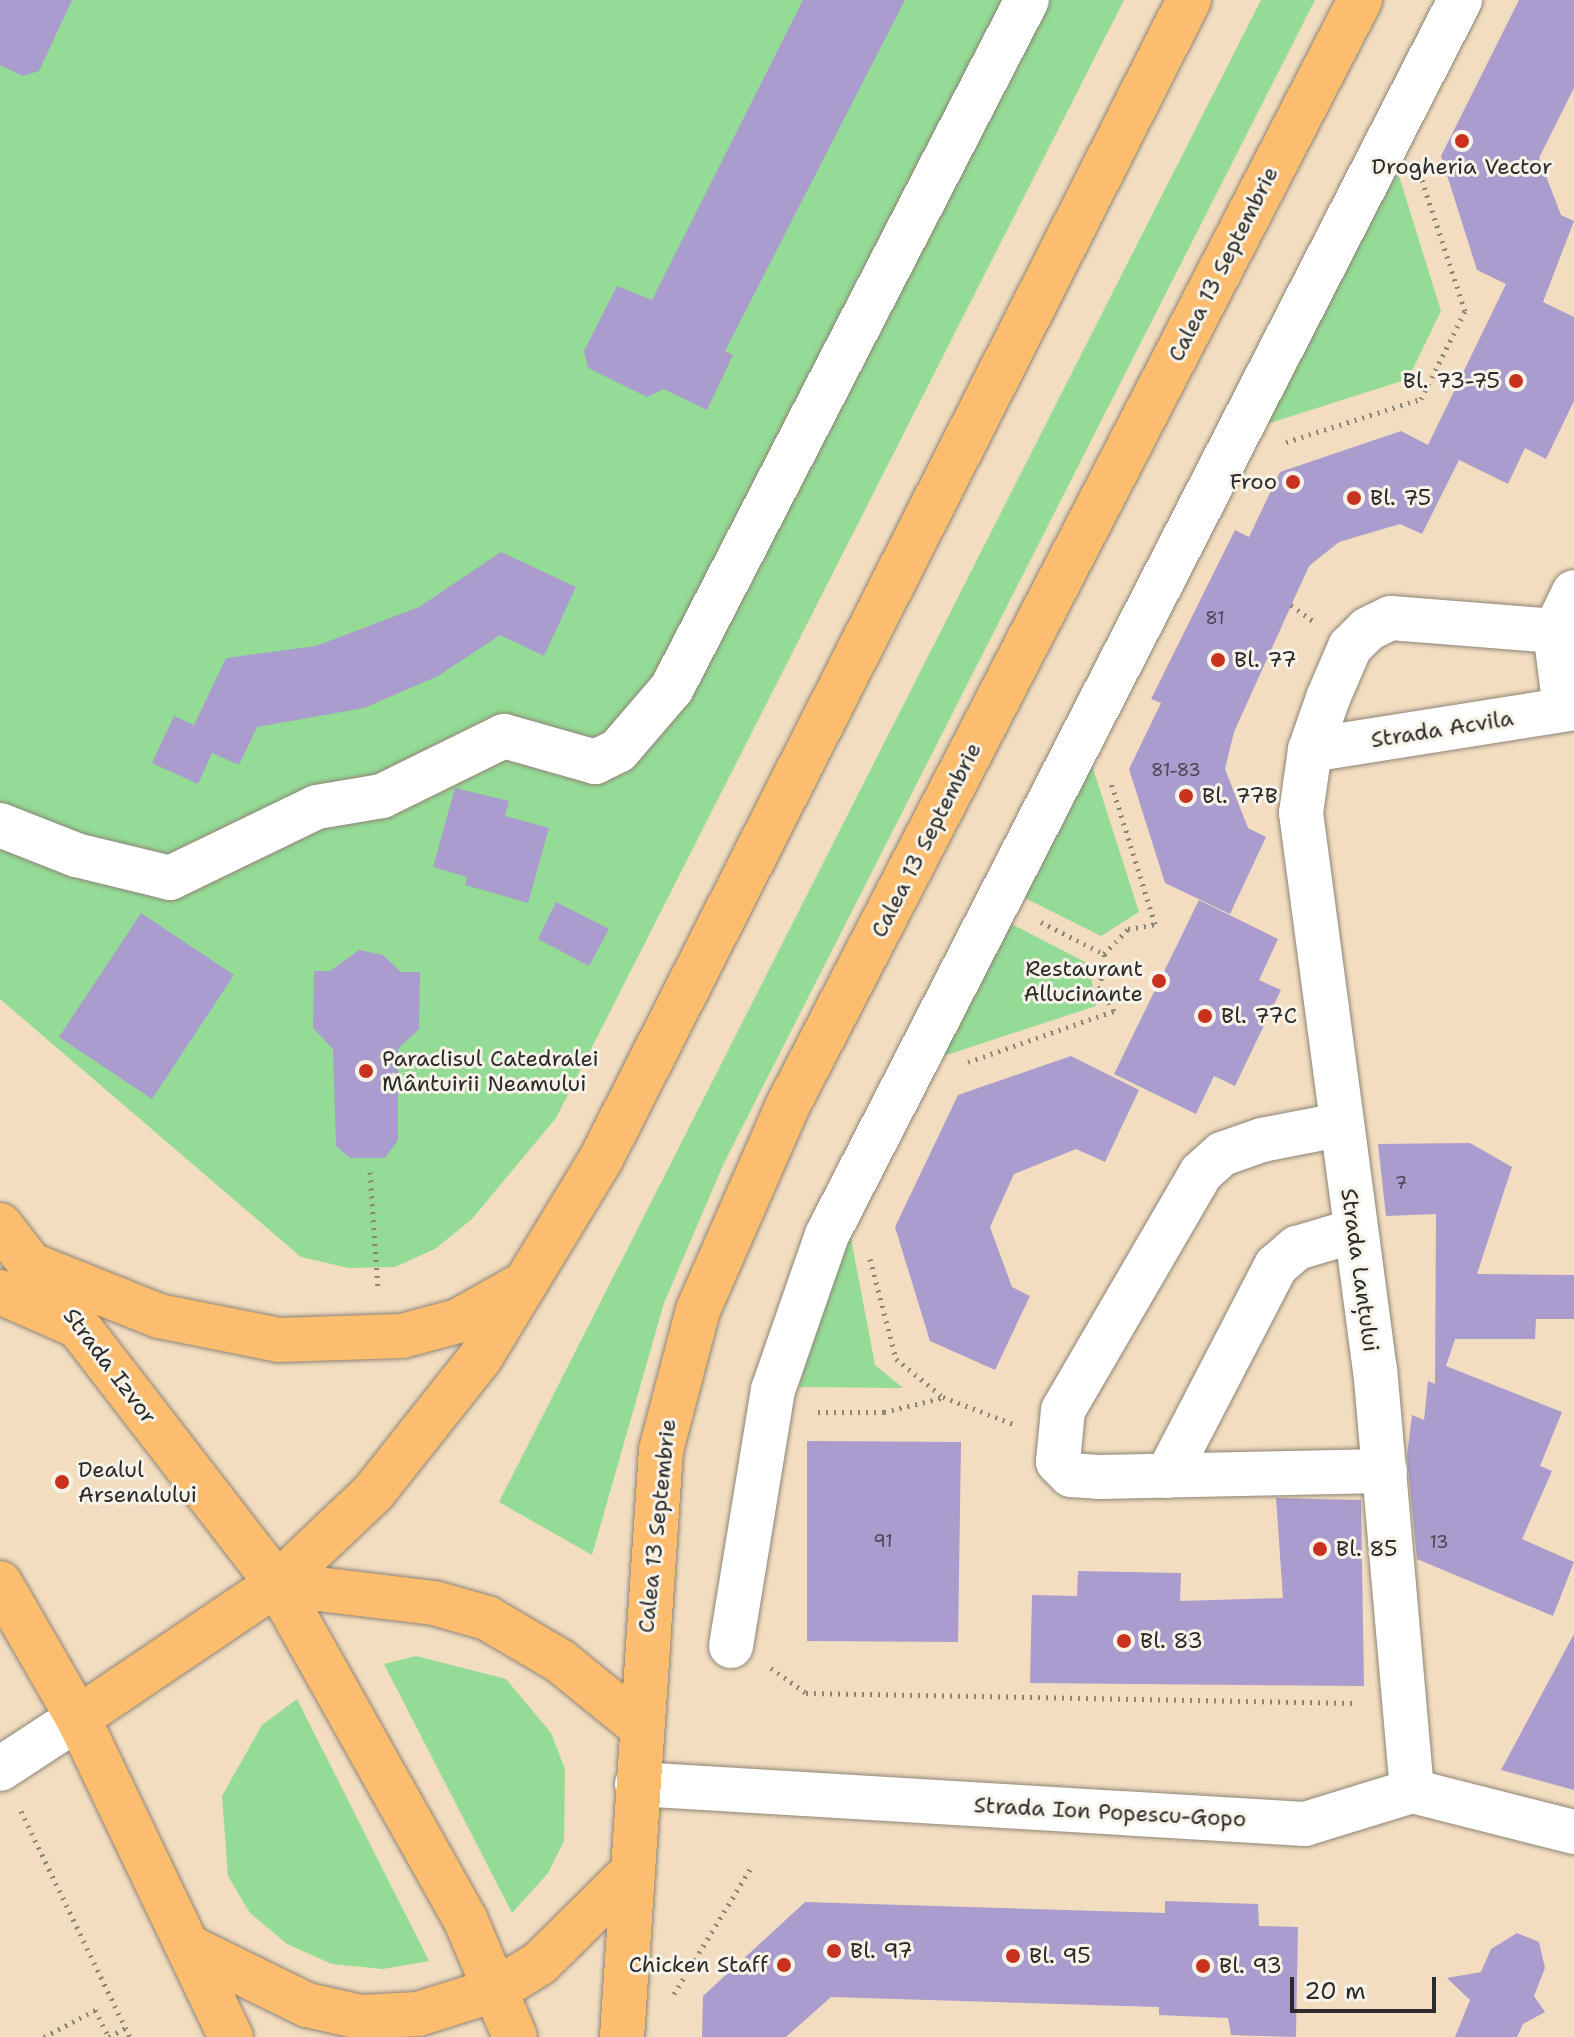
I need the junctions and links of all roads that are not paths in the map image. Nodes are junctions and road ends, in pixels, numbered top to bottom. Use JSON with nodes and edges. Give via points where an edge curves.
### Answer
{"nodes":[{"id":1,"x":1027,"y":0,"type":"edge"},
{"id":2,"x":1189,"y":0,"type":"edge"},
{"id":3,"x":1360,"y":0,"type":"edge"},
{"id":4,"x":1460,"y":0,"type":"edge"},
{"id":5,"x":1574,"y":592,"type":"edge"},
{"id":6,"x":1555,"y":631,"type":"junction"},
{"id":7,"x":1569,"y":708,"type":"edge"},
{"id":8,"x":1310,"y":750,"type":"junction"},
{"id":9,"x":0,"y":825,"type":"edge"},
{"id":10,"x":1339,"y":1125,"type":"junction"},
{"id":11,"x":0,"y":1225,"type":"edge"},
{"id":12,"x":1354,"y":1231,"type":"junction"},
{"id":13,"x":34,"y":1266,"type":"junction"},
{"id":14,"x":528,"y":1282,"type":"junction"},
{"id":15,"x":0,"y":1292,"type":"edge"},
{"id":16,"x":83,"y":1329,"type":"junction"},
{"id":17,"x":1385,"y":1471,"type":"junction"},
{"id":18,"x":1167,"y":1476,"type":"junction"},
{"id":19,"x":0,"y":1583,"type":"edge"},
{"id":20,"x":277,"y":1584,"type":"junction"},
{"id":21,"x":731,"y":1646,"type":"road end"},
{"id":22,"x":78,"y":1718,"type":"junction"},
{"id":23,"x":640,"y":1726,"type":"junction"},
{"id":24,"x":0,"y":1768,"type":"edge"},
{"id":25,"x":637,"y":1784,"type":"junction"},
{"id":26,"x":1412,"y":1791,"type":"junction"},
{"id":27,"x":1574,"y":1832,"type":"edge"},
{"id":28,"x":633,"y":1871,"type":"junction"},
{"id":29,"x":193,"y":1949,"type":"junction"},
{"id":30,"x":498,"y":1989,"type":"junction"},
{"id":31,"x":231,"y":2037,"type":"edge"},
{"id":32,"x":515,"y":2037,"type":"edge"},
{"id":33,"x":622,"y":2037,"type":"edge"}],
"edges":[{"from":1,"to":9,"type":"street","via":[[672,688],[618,751],[595,762],[504,736],[382,796],[317,807],[170,878],[76,855]]},
{"from":2,"to":14,"type":"main road","via":[[636,1091]]},
{"from":3,"to":23,"type":"main road","name":"Calea 13 Septembrie","via":[[741,1206],[698,1310],[661,1450]]},
{"from":4,"to":21,"type":"street","via":[[827,1235],[769,1412]]},
{"from":5,"to":6,"type":"street"},
{"from":6,"to":7,"type":"street"},
{"from":6,"to":8,"type":"street","name":"Strada Lanțului","via":[[1391,618],[1368,629],[1350,647]]},
{"from":7,"to":8,"type":"street","name":"Strada Acvila"},
{"from":8,"to":10,"type":"street","name":"Strada Lanțului","via":[[1301,813]]},
{"from":10,"to":12,"type":"street","name":"Strada Lanțului"},
{"from":10,"to":18,"type":"street","via":[[1262,1140],[1222,1154],[1201,1173],[1056,1432],[1058,1462],[1071,1475]]},
{"from":11,"to":13,"type":"main road","name":"Strada Izvor"},
{"from":12,"to":17,"type":"street","name":"Strada Lanțului"},
{"from":12,"to":18,"type":"street","via":[[1297,1248],[1276,1266]]},
{"from":13,"to":14,"type":"main road","via":[[159,1316],[279,1340],[402,1336],[458,1321]]},
{"from":13,"to":16,"type":"main road","name":"Strada Izvor"},
{"from":14,"to":20,"type":"main road","via":[[432,1423],[373,1493]]},
{"from":15,"to":16,"type":"main road"},
{"from":16,"to":20,"type":"main road","name":"Strada Izvor"},
{"from":17,"to":18,"type":"street"},
{"from":17,"to":26,"type":"street","name":"Strada Lanțului","via":[[1410,1704]]},
{"from":19,"to":22,"type":"main road"},
{"from":20,"to":22,"type":"main road"},
{"from":20,"to":23,"type":"main road","via":[[434,1603],[487,1618],[560,1661]]},
{"from":20,"to":30,"type":"main road"},
{"from":22,"to":24,"type":"street"},
{"from":22,"to":29,"type":"main road"},
{"from":23,"to":25,"type":"main road","name":"Calea 13 Septembrie"},
{"from":25,"to":26,"type":"street","name":"Strada Ion Popescu-Gopo","via":[[1305,1824]]},
{"from":25,"to":28,"type":"main road","name":"Calea 13 Septembrie"},
{"from":26,"to":27,"type":"street"},
{"from":28,"to":30,"type":"main road","via":[[540,1963]]},
{"from":28,"to":33,"type":"main road"},
{"from":29,"to":30,"type":"main road","via":[[254,1984],[361,2017],[418,2014]]},
{"from":29,"to":31,"type":"main road"},
{"from":30,"to":32,"type":"main road"}]}
